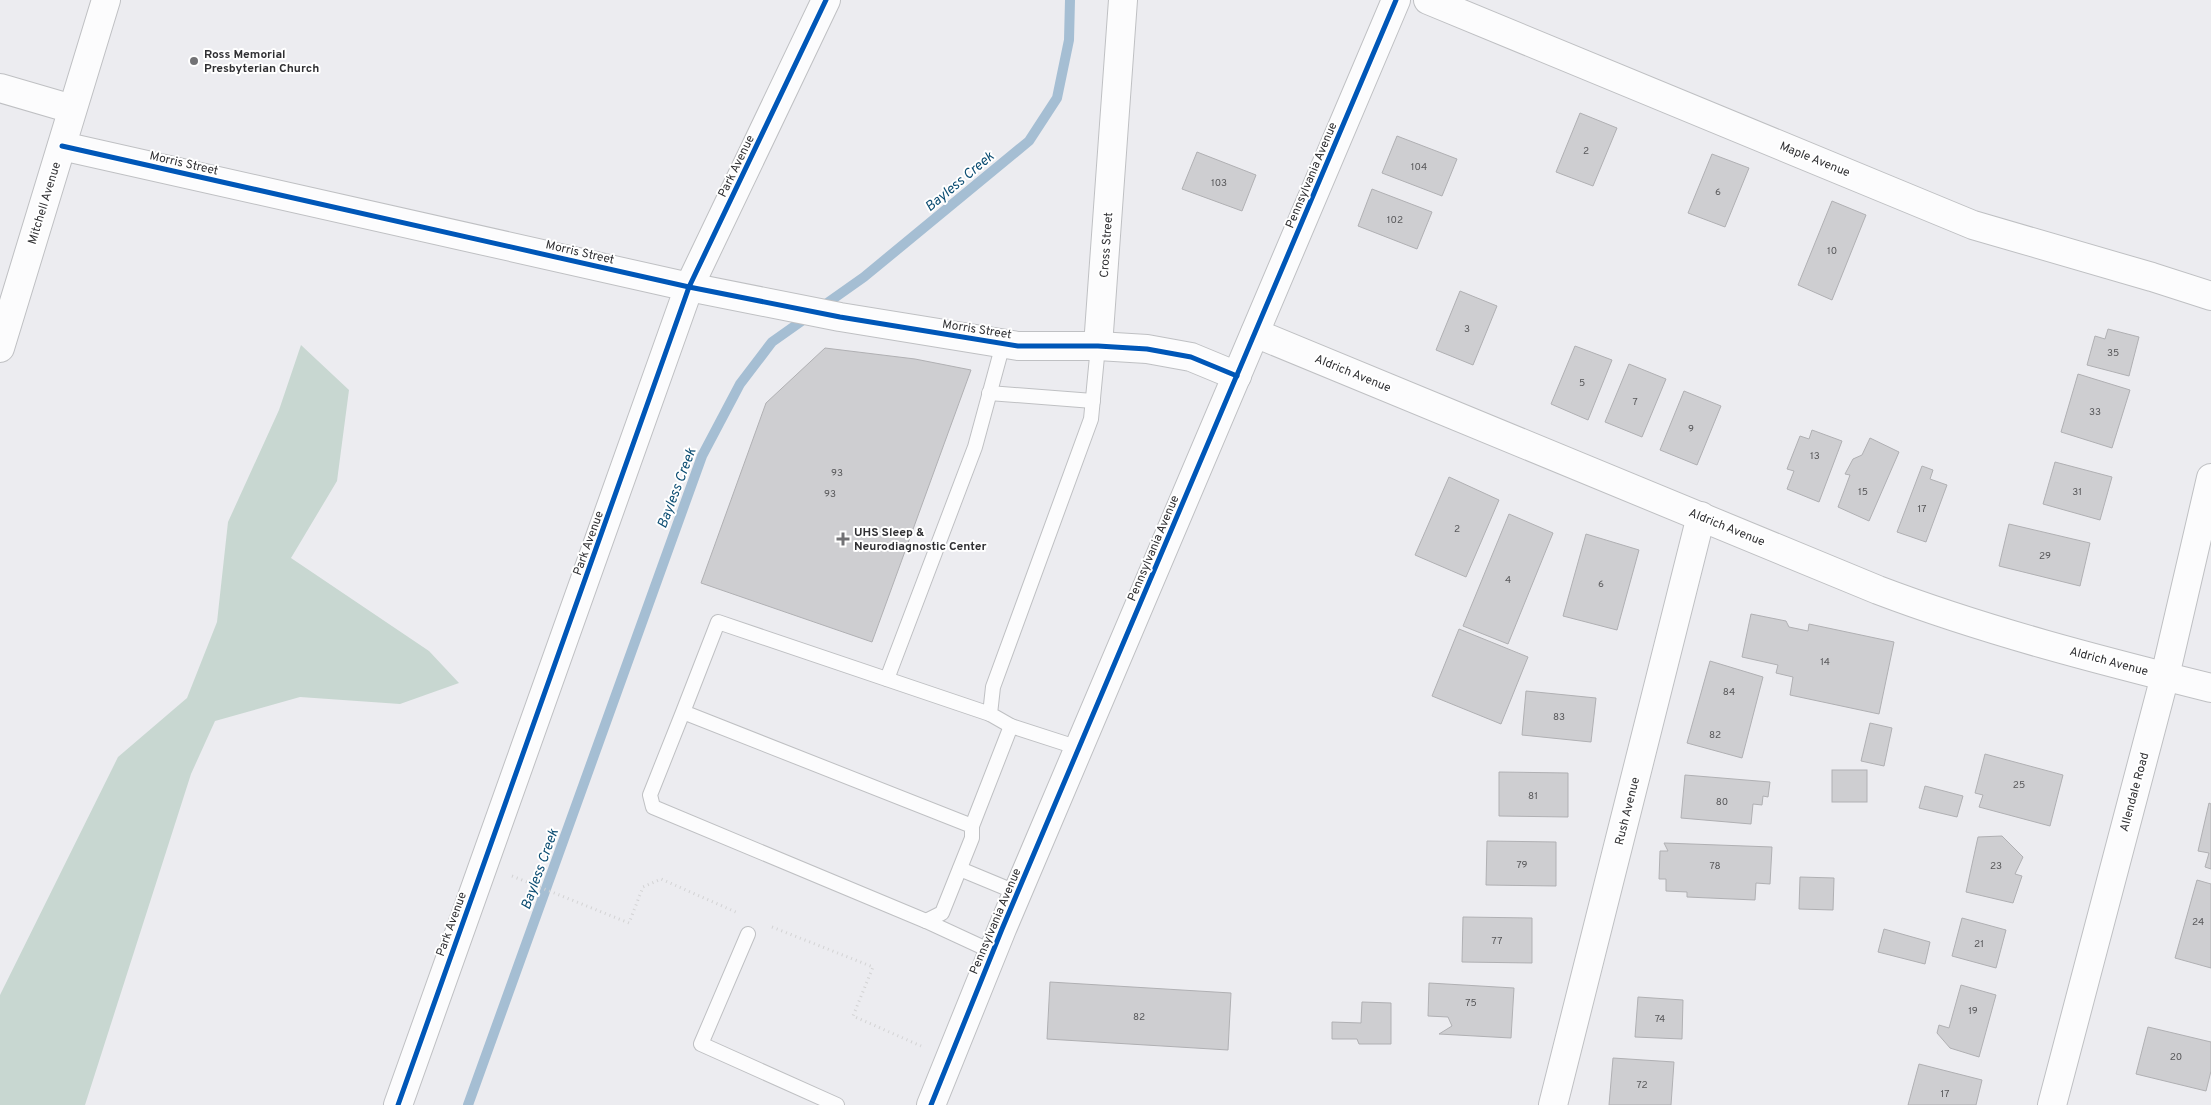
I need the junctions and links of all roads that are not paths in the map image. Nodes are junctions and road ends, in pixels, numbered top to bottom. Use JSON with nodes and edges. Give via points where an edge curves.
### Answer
{"nodes":[{"id":1,"x":106,"y":0,"type":"edge"},
{"id":2,"x":826,"y":0,"type":"edge"},
{"id":3,"x":1124,"y":0,"type":"edge"},
{"id":4,"x":1396,"y":0,"type":"edge"},
{"id":5,"x":1428,"y":0,"type":"edge"},
{"id":6,"x":0,"y":88,"type":"edge"},
{"id":7,"x":72,"y":109,"type":"junction"},
{"id":8,"x":62,"y":146,"type":"junction"},
{"id":9,"x":688,"y":287,"type":"junction"},
{"id":10,"x":2211,"y":296,"type":"edge"},
{"id":11,"x":1255,"y":333,"type":"junction"},
{"id":12,"x":1003,"y":344,"type":"junction"},
{"id":13,"x":1098,"y":346,"type":"junction"},
{"id":14,"x":0,"y":348,"type":"edge"},
{"id":15,"x":1237,"y":376,"type":"junction"},
{"id":16,"x":989,"y":394,"type":"junction"},
{"id":17,"x":1093,"y":401,"type":"junction"},
{"id":18,"x":2211,"y":478,"type":"edge"},
{"id":19,"x":1701,"y":516,"type":"junction"},
{"id":20,"x":2165,"y":676,"type":"junction"},
{"id":21,"x":887,"y":679,"type":"junction"},
{"id":22,"x":2211,"y":688,"type":"edge"},
{"id":23,"x":683,"y":712,"type":"junction"},
{"id":24,"x":990,"y":714,"type":"junction"},
{"id":25,"x":1011,"y":726,"type":"junction"},
{"id":26,"x":1079,"y":748,"type":"junction"},
{"id":27,"x":972,"y":826,"type":"junction"},
{"id":28,"x":960,"y":869,"type":"junction"},
{"id":29,"x":1018,"y":893,"type":"junction"},
{"id":30,"x":926,"y":921,"type":"junction"},
{"id":31,"x":748,"y":934,"type":"dead end"},
{"id":32,"x":993,"y":952,"type":"junction"},
{"id":33,"x":398,"y":1105,"type":"edge"},
{"id":34,"x":837,"y":1105,"type":"edge"},
{"id":35,"x":931,"y":1105,"type":"edge"},
{"id":36,"x":1553,"y":1105,"type":"edge"},
{"id":37,"x":2052,"y":1105,"type":"edge"}],
"edges":[{"from":1,"to":7,"type":"street","name":"Mitchell Avenue"},
{"from":2,"to":9,"type":"street","name":"Park Avenue"},
{"from":3,"to":13,"type":"street","name":"Cross Street"},
{"from":4,"to":11,"type":"street","name":"Pennsylvania Avenue"},
{"from":5,"to":10,"type":"street","name":"Maple Avenue","via":[[1973,224]]},
{"from":6,"to":7,"type":"street"},
{"from":7,"to":8,"type":"street","name":"Mitchell Avenue"},
{"from":8,"to":9,"type":"street","name":"Morris Street"},
{"from":8,"to":14,"type":"street","name":"Mitchell Avenue"},
{"from":9,"to":12,"type":"street","name":"Morris Street"},
{"from":9,"to":33,"type":"street","name":"Park Avenue"},
{"from":11,"to":15,"type":"street","name":"Pennsylvania Avenue"},
{"from":11,"to":19,"type":"street","name":"Aldrich Avenue"},
{"from":12,"to":13,"type":"street","name":"Morris Street"},
{"from":12,"to":16,"type":"lane"},
{"from":13,"to":15,"type":"street","via":[[1148,349],[1190,357]]},
{"from":13,"to":17,"type":"lane"},
{"from":15,"to":26,"type":"street","name":"Pennsylvania Avenue"},
{"from":16,"to":17,"type":"lane"},
{"from":16,"to":21,"type":"lane","via":[[975,447]]},
{"from":17,"to":24,"type":"lane","via":[[1091,418],[992,687]]},
{"from":18,"to":20,"type":"street","name":"Allendale Road"},
{"from":19,"to":20,"type":"street","name":"Aldrich Avenue","via":[[1941,614]]},
{"from":19,"to":36,"type":"street","name":"Rush Avenue"},
{"from":20,"to":22,"type":"street","name":"Aldrich Avenue"},
{"from":20,"to":37,"type":"street","name":"Allendale Road"},
{"from":21,"to":23,"type":"lane","via":[[718,622]]},
{"from":21,"to":24,"type":"lane"},
{"from":23,"to":27,"type":"lane"},
{"from":23,"to":30,"type":"lane","via":[[650,795],[653,807]]},
{"from":24,"to":25,"type":"lane"},
{"from":25,"to":26,"type":"lane"},
{"from":25,"to":27,"type":"lane"},
{"from":26,"to":29,"type":"street","name":"Pennsylvania Avenue"},
{"from":27,"to":28,"type":"lane","via":[[972,838]]},
{"from":28,"to":29,"type":"lane"},
{"from":28,"to":30,"type":"lane","via":[[942,913]]},
{"from":29,"to":32,"type":"street","name":"Pennsylvania Avenue"},
{"from":30,"to":32,"type":"lane"},
{"from":31,"to":34,"type":"lane","via":[[701,1044]]},
{"from":32,"to":35,"type":"street","name":"Pennsylvania Avenue"}]}
